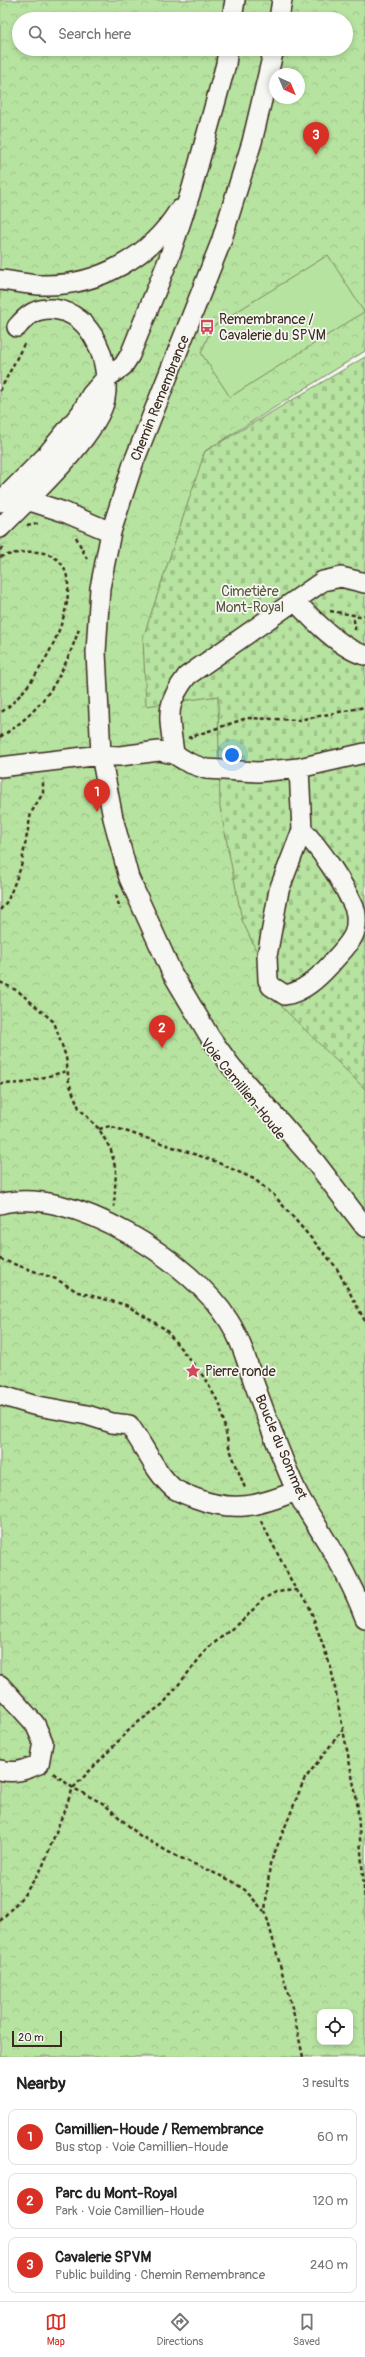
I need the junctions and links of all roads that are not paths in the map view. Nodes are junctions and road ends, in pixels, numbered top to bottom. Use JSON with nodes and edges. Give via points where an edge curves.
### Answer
{"nodes":[{"id":1,"x":235,"y":0,"type":"edge"},
{"id":2,"x":282,"y":0,"type":"edge"},
{"id":3,"x":233,"y":12,"type":"edge"},
{"id":4,"x":280,"y":12,"type":"edge"},
{"id":5,"x":227,"y":56,"type":"edge"},
{"id":6,"x":272,"y":56,"type":"edge"},
{"id":7,"x":192,"y":188,"type":"junction"},
{"id":8,"x":0,"y":280,"type":"edge"},
{"id":9,"x":22,"y":333,"type":"road end"},
{"id":10,"x":106,"y":379,"type":"junction"},
{"id":11,"x":27,"y":500,"type":"junction"},
{"id":12,"x":0,"y":502,"type":"edge"},
{"id":13,"x":111,"y":532,"type":"junction"},
{"id":14,"x":5,"y":534,"type":"edge"},
{"id":15,"x":365,"y":583,"type":"edge"},
{"id":16,"x":296,"y":601,"type":"junction"},
{"id":17,"x":365,"y":655,"type":"edge"},
{"id":18,"x":173,"y":749,"type":"junction"},
{"id":19,"x":365,"y":753,"type":"edge"},
{"id":20,"x":101,"y":755,"type":"junction"},
{"id":21,"x":0,"y":767,"type":"edge"},
{"id":22,"x":299,"y":768,"type":"junction"},
{"id":23,"x":302,"y":830,"type":"junction"},
{"id":24,"x":129,"y":878,"type":"junction"},
{"id":25,"x":0,"y":1204,"type":"edge"},
{"id":26,"x":365,"y":1227,"type":"edge"},
{"id":27,"x":365,"y":1242,"type":"edge"},
{"id":28,"x":0,"y":1395,"type":"edge"},
{"id":29,"x":296,"y":1491,"type":"junction"},
{"id":30,"x":365,"y":1618,"type":"edge"},
{"id":31,"x":0,"y":1685,"type":"edge"},
{"id":32,"x":0,"y":1770,"type":"edge"}],
"edges":[{"from":1,"to":3,"type":"street"},
{"from":2,"to":4,"type":"street"},
{"from":5,"to":7,"type":"street"},
{"from":6,"to":13,"type":"street","name":"Chemin Remembrance","via":[[252,142],[221,242],[144,436]]},
{"from":7,"to":8,"type":"street","via":[[157,239],[122,266],[74,283],[42,285]]},
{"from":7,"to":10,"type":"street","via":[[162,277],[130,355],[119,370]]},
{"from":9,"to":10,"type":"street","via":[[26,316],[35,311],[55,309],[74,316],[88,329],[100,349]]},
{"from":10,"to":11,"type":"street","via":[[105,400],[95,423]]},
{"from":10,"to":12,"type":"street","via":[[45,457]]},
{"from":11,"to":13,"type":"street"},
{"from":11,"to":14,"type":"street"},
{"from":13,"to":20,"type":"street","name":"Chemin Remembrance","via":[[100,588],[96,652]]},
{"from":15,"to":16,"type":"street","via":[[353,579],[331,578]]},
{"from":16,"to":17,"type":"street","via":[[307,614],[347,647]]},
{"from":16,"to":18,"type":"street","via":[[187,676],[174,693],[170,707]]},
{"from":18,"to":20,"type":"street","via":[[120,756]]},
{"from":18,"to":22,"type":"street","via":[[206,769],[258,772]]},
{"from":19,"to":22,"type":"street"},
{"from":20,"to":21,"type":"street"},
{"from":20,"to":24,"type":"street","name":"Voie Camillien-Houde","via":[[113,818]]},
{"from":22,"to":23,"type":"street"},
{"from":23,"to":23,"type":"street","via":[[279,890],[267,956],[268,980],[271,986],[285,995],[296,993],[308,986],[327,968],[349,944],[355,933],[357,920],[354,907],[335,875]]},
{"from":24,"to":26,"type":"street","name":"Voie Camillien-Houde","via":[[160,949],[210,1037],[249,1088],[332,1182]]},
{"from":24,"to":27,"type":"street","name":"Voie Camillien-Houde","via":[[131,901],[139,924],[169,984],[201,1038],[225,1071],[325,1188]]},
{"from":25,"to":29,"type":"street","name":"Boucle du Sommet","via":[[19,1200],[54,1203],[74,1208],[109,1224],[170,1262],[200,1287],[229,1321],[241,1344],[274,1438]]},
{"from":28,"to":29,"type":"street","via":[[32,1405],[129,1425],[164,1478],[180,1492],[231,1508],[252,1506]]},
{"from":29,"to":30,"type":"street","name":"Boucle du Sommet","via":[[338,1560]]},
{"from":31,"to":32,"type":"street","via":[[35,1724],[43,1742],[39,1764],[12,1773]]}]}
